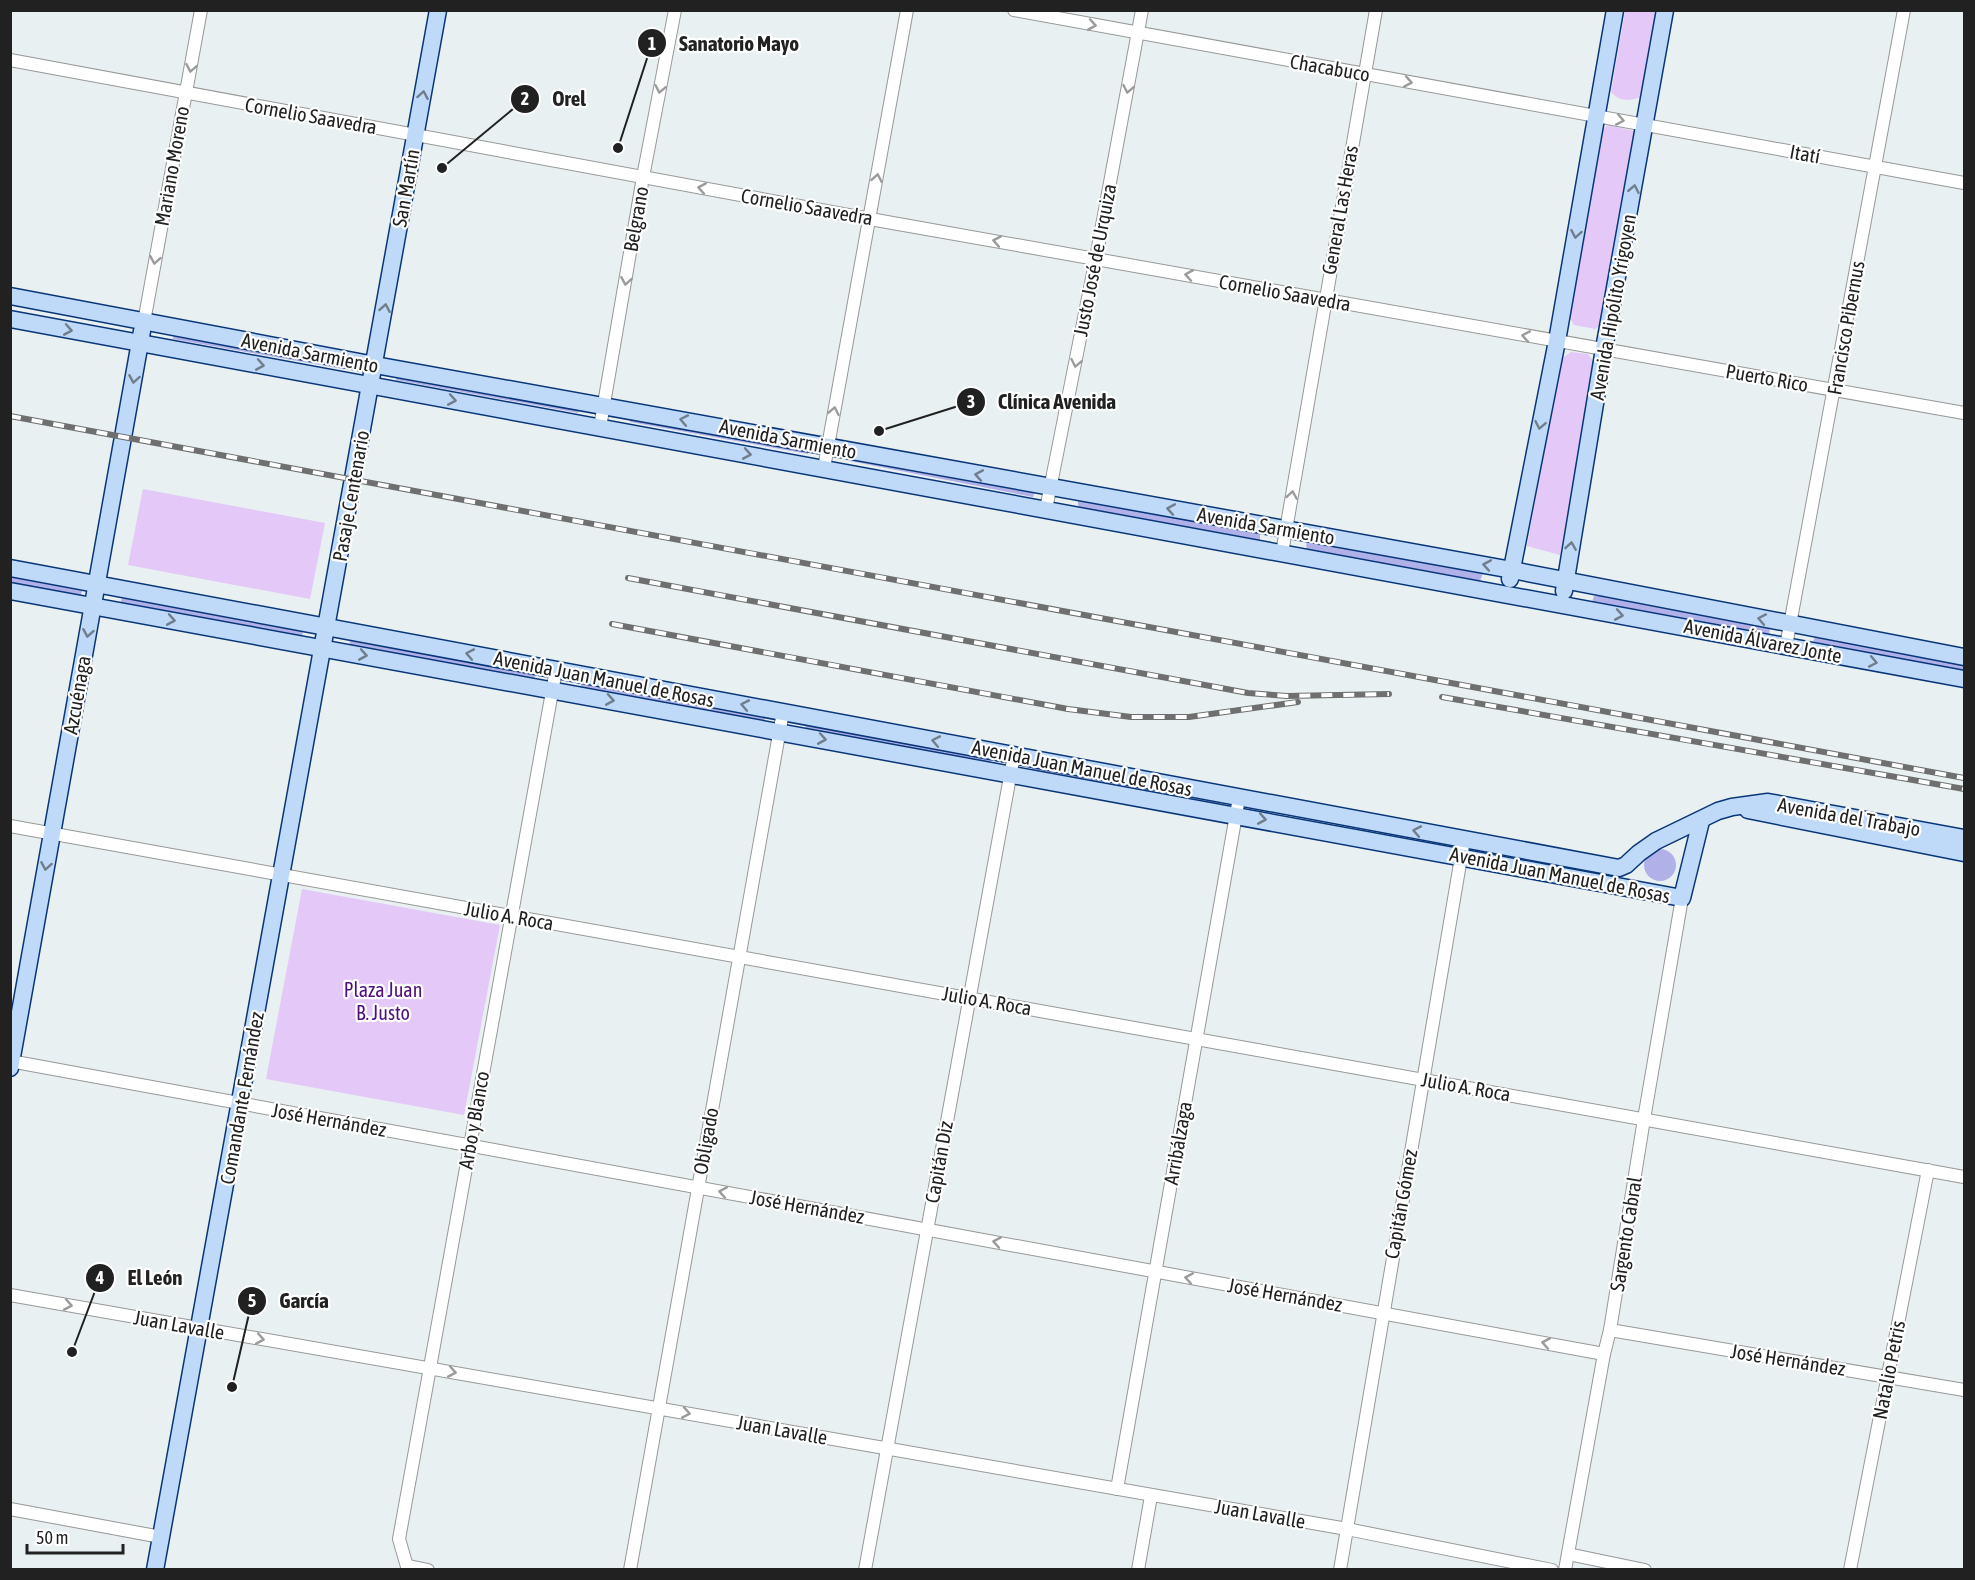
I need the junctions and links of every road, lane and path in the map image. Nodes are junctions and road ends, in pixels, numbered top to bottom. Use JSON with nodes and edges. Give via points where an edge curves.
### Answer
{"nodes":[{"id":1,"x":201,"y":10,"type":"edge"},
{"id":2,"x":438,"y":10,"type":"edge"},
{"id":3,"x":675,"y":10,"type":"edge"},
{"id":4,"x":907,"y":10,"type":"edge"},
{"id":5,"x":1014,"y":10,"type":"edge"},
{"id":6,"x":1142,"y":10,"type":"edge"},
{"id":7,"x":1376,"y":10,"type":"edge"},
{"id":8,"x":1615,"y":10,"type":"edge"},
{"id":9,"x":1665,"y":10,"type":"edge"},
{"id":10,"x":1904,"y":10,"type":"edge"},
{"id":11,"x":1138,"y":33,"type":"junction"},
{"id":12,"x":10,"y":60,"type":"edge"},
{"id":13,"x":1364,"y":74,"type":"junction"},
{"id":14,"x":186,"y":94,"type":"junction"},
{"id":15,"x":1596,"y":116,"type":"junction"},
{"id":16,"x":1646,"y":125,"type":"junction"},
{"id":17,"x":415,"y":135,"type":"junction"},
{"id":18,"x":1875,"y":167,"type":"junction"},
{"id":19,"x":643,"y":177,"type":"junction"},
{"id":20,"x":1965,"y":183,"type":"edge"},
{"id":21,"x":870,"y":219,"type":"junction"},
{"id":22,"x":1096,"y":258,"type":"junction"},
{"id":23,"x":10,"y":296,"type":"edge"},
{"id":24,"x":1324,"y":300,"type":"junction"},
{"id":25,"x":10,"y":319,"type":"edge"},
{"id":26,"x":144,"y":322,"type":"junction"},
{"id":27,"x":1557,"y":341,"type":"junction"},
{"id":28,"x":141,"y":343,"type":"junction"},
{"id":29,"x":1604,"y":349,"type":"junction"},
{"id":30,"x":375,"y":365,"type":"junction"},
{"id":31,"x":371,"y":385,"type":"junction"},
{"id":32,"x":1834,"y":389,"type":"junction"},
{"id":33,"x":604,"y":405,"type":"junction"},
{"id":34,"x":1965,"y":413,"type":"edge"},
{"id":35,"x":600,"y":427,"type":"junction"},
{"id":36,"x":828,"y":447,"type":"junction"},
{"id":37,"x":824,"y":468,"type":"junction"},
{"id":38,"x":1051,"y":488,"type":"junction"},
{"id":39,"x":1046,"y":509,"type":"junction"},
{"id":40,"x":1287,"y":529,"type":"junction"},
{"id":41,"x":1282,"y":553,"type":"junction"},
{"id":42,"x":10,"y":568,"type":"edge"},
{"id":43,"x":1512,"y":570,"type":"junction"},
{"id":44,"x":1565,"y":581,"type":"junction"},
{"id":45,"x":97,"y":584,"type":"junction"},
{"id":46,"x":10,"y":591,"type":"edge"},
{"id":47,"x":1507,"y":594,"type":"junction"},
{"id":48,"x":1562,"y":604,"type":"junction"},
{"id":49,"x":93,"y":606,"type":"junction"},
{"id":50,"x":1791,"y":624,"type":"junction"},
{"id":51,"x":327,"y":627,"type":"junction"},
{"id":52,"x":1786,"y":645,"type":"junction"},
{"id":53,"x":323,"y":648,"type":"junction"},
{"id":54,"x":1965,"y":657,"type":"edge"},
{"id":55,"x":556,"y":670,"type":"junction"},
{"id":56,"x":1965,"y":679,"type":"edge"},
{"id":57,"x":552,"y":690,"type":"junction"},
{"id":58,"x":783,"y":712,"type":"junction"},
{"id":59,"x":780,"y":731,"type":"junction"},
{"id":60,"x":1014,"y":755,"type":"junction"},
{"id":61,"x":1011,"y":774,"type":"junction"},
{"id":62,"x":1239,"y":798,"type":"junction"},
{"id":63,"x":1732,"y":807,"type":"junction"},
{"id":64,"x":1236,"y":815,"type":"junction"},
{"id":65,"x":1701,"y":820,"type":"junction"},
{"id":66,"x":10,"y":826,"type":"edge"},
{"id":67,"x":52,"y":833,"type":"junction"},
{"id":68,"x":1965,"y":838,"type":"edge"},
{"id":69,"x":1656,"y":841,"type":"junction"},
{"id":70,"x":1463,"y":848,"type":"junction"},
{"id":71,"x":1965,"y":853,"type":"edge"},
{"id":72,"x":1692,"y":857,"type":"junction"},
{"id":73,"x":1626,"y":865,"type":"junction"},
{"id":74,"x":282,"y":874,"type":"junction"},
{"id":75,"x":1634,"y":889,"type":"junction"},
{"id":76,"x":1682,"y":898,"type":"junction"},
{"id":77,"x":511,"y":916,"type":"junction"},
{"id":78,"x":740,"y":957,"type":"junction"},
{"id":79,"x":970,"y":998,"type":"junction"},
{"id":80,"x":1196,"y":1039,"type":"junction"},
{"id":81,"x":11,"y":1063,"type":"edge"},
{"id":82,"x":1423,"y":1080,"type":"junction"},
{"id":83,"x":241,"y":1103,"type":"junction"},
{"id":84,"x":1644,"y":1119,"type":"junction"},
{"id":85,"x":470,"y":1145,"type":"junction"},
{"id":86,"x":1928,"y":1170,"type":"junction"},
{"id":87,"x":1965,"y":1177,"type":"edge"},
{"id":88,"x":698,"y":1187,"type":"junction"},
{"id":89,"x":927,"y":1229,"type":"junction"},
{"id":90,"x":1155,"y":1271,"type":"junction"},
{"id":91,"x":10,"y":1295,"type":"edge"},
{"id":92,"x":1383,"y":1313,"type":"junction"},
{"id":93,"x":199,"y":1329,"type":"junction"},
{"id":94,"x":1610,"y":1330,"type":"junction"},
{"id":95,"x":1604,"y":1354,"type":"junction"},
{"id":96,"x":430,"y":1368,"type":"junction"},
{"id":97,"x":1888,"y":1376,"type":"junction"},
{"id":98,"x":1965,"y":1390,"type":"edge"},
{"id":99,"x":658,"y":1408,"type":"junction"},
{"id":100,"x":887,"y":1449,"type":"junction"},
{"id":101,"x":1117,"y":1489,"type":"junction"},
{"id":102,"x":1151,"y":1496,"type":"junction"},
{"id":103,"x":10,"y":1509,"type":"edge"},
{"id":104,"x":1347,"y":1529,"type":"junction"},
{"id":105,"x":161,"y":1537,"type":"junction"},
{"id":106,"x":1568,"y":1554,"type":"junction"},
{"id":107,"x":408,"y":1568,"type":"edge"},
{"id":108,"x":155,"y":1569,"type":"edge"},
{"id":109,"x":428,"y":1569,"type":"edge"},
{"id":110,"x":630,"y":1569,"type":"edge"},
{"id":111,"x":865,"y":1569,"type":"edge"},
{"id":112,"x":1138,"y":1569,"type":"edge"},
{"id":113,"x":1340,"y":1569,"type":"edge"},
{"id":114,"x":1552,"y":1569,"type":"edge"},
{"id":115,"x":1565,"y":1569,"type":"edge"},
{"id":116,"x":1645,"y":1569,"type":"edge"},
{"id":117,"x":1850,"y":1569,"type":"edge"}],
"edges":[{"from":1,"to":14,"type":"street","name":"Mariano Moreno","one_way":true},
{"from":17,"to":2,"type":"main road","name":"San Martín","one_way":true},
{"from":3,"to":19,"type":"street","name":"Belgrano","one_way":true},
{"from":21,"to":4,"type":"street","one_way":true},
{"from":5,"to":11,"type":"street","name":"Chacabuco","one_way":true},
{"from":6,"to":11,"type":"street","name":"Justo José de Urquiza"},
{"from":7,"to":13,"type":"street","name":"General Las Heras"},
{"from":8,"to":15,"type":"main road"},
{"from":9,"to":16,"type":"main road","name":"Avenida Hipólito Yrigoyen"},
{"from":10,"to":18,"type":"street","name":"Francisco Pibernus"},
{"from":11,"to":13,"type":"street","name":"Chacabuco"},
{"from":11,"to":22,"type":"street","name":"Justo José de Urquiza","one_way":true},
{"from":12,"to":14,"type":"street","name":"Cornelio Saavedra"},
{"from":13,"to":15,"type":"street","name":"Chacabuco","one_way":true},
{"from":13,"to":24,"type":"street","name":"General Las Heras"},
{"from":14,"to":17,"type":"street","name":"Cornelio Saavedra"},
{"from":14,"to":26,"type":"street","name":"Mariano Moreno","one_way":true},
{"from":15,"to":16,"type":"street","name":"Chacabuco","one_way":true},
{"from":15,"to":27,"type":"main road","one_way":true},
{"from":16,"to":18,"type":"street","name":"Itatí"},
{"from":29,"to":16,"type":"main road","name":"Avenida Hipólito Yrigoyen","one_way":true},
{"from":17,"to":19,"type":"street","name":"Cornelio Saavedra"},
{"from":30,"to":17,"type":"main road","name":"San Martín","one_way":true},
{"from":18,"to":20,"type":"street","name":"Itatí"},
{"from":18,"to":32,"type":"street","name":"Francisco Pibernus"},
{"from":21,"to":19,"type":"street","name":"Cornelio Saavedra","one_way":true},
{"from":19,"to":33,"type":"street","name":"Belgrano","one_way":true},
{"from":22,"to":21,"type":"street","name":"Cornelio Saavedra","one_way":true},
{"from":36,"to":21,"type":"street","one_way":true},
{"from":24,"to":22,"type":"street","name":"Cornelio Saavedra","one_way":true},
{"from":22,"to":38,"type":"street","name":"Justo José de Urquiza","one_way":true},
{"from":23,"to":26,"type":"main road","name":"Avenida Sarmiento"},
{"from":27,"to":24,"type":"street","name":"Cornelio Saavedra","one_way":true},
{"from":40,"to":24,"type":"street","name":"General Las Heras","one_way":true},
{"from":25,"to":28,"type":"main road","name":"Avenida Sarmiento","one_way":true},
{"from":26,"to":28,"type":"main road","name":"Azcuénaga"},
{"from":26,"to":30,"type":"main road","name":"Avenida Sarmiento"},
{"from":27,"to":29,"type":"street","name":"Cornelio Saavedra"},
{"from":27,"to":43,"type":"main road","one_way":true},
{"from":28,"to":31,"type":"main road","name":"Avenida Sarmiento","one_way":true},
{"from":28,"to":45,"type":"main road","name":"Azcuénaga","one_way":true},
{"from":29,"to":32,"type":"street","name":"Puerto Rico"},
{"from":44,"to":29,"type":"main road","name":"Avenida Hipólito Yrigoyen","one_way":true},
{"from":30,"to":31,"type":"main road","name":"Pasaje Centenario"},
{"from":30,"to":33,"type":"main road","name":"Avenida Sarmiento"},
{"from":31,"to":35,"type":"main road","name":"Avenida Sarmiento","one_way":true},
{"from":31,"to":51,"type":"main road","name":"Pasaje Centenario"},
{"from":32,"to":34,"type":"street","name":"Puerto Rico"},
{"from":32,"to":50,"type":"street","name":"Francisco Pibernus"},
{"from":33,"to":35,"type":"street","name":"Belgrano"},
{"from":36,"to":33,"type":"main road","name":"Avenida Sarmiento","one_way":true},
{"from":35,"to":37,"type":"main road","name":"Avenida Sarmiento","one_way":true},
{"from":36,"to":37,"type":"street"},
{"from":38,"to":36,"type":"main road","name":"Avenida Sarmiento","one_way":true},
{"from":37,"to":39,"type":"main road","name":"Avenida Sarmiento"},
{"from":38,"to":39,"type":"street","name":"Justo José de Urquiza"},
{"from":40,"to":38,"type":"main road","name":"Avenida Sarmiento","one_way":true},
{"from":39,"to":41,"type":"main road","name":"Avenida Sarmiento"},
{"from":40,"to":41,"type":"street","name":"General Las Heras"},
{"from":43,"to":40,"type":"main road","name":"Avenida Sarmiento","one_way":true},
{"from":41,"to":47,"type":"main road","name":"Avenida Sarmiento"},
{"from":42,"to":45,"type":"main road","name":"Avenida Juan Manuel de Rosas"},
{"from":43,"to":44,"type":"main road","name":"Avenida Sarmiento"},
{"from":43,"to":47,"type":"main road"},
{"from":44,"to":48,"type":"main road","name":"Avenida Hipólito Yrigoyen"},
{"from":50,"to":44,"type":"main road","name":"Avenida Álvarez Jonte","one_way":true},
{"from":45,"to":49,"type":"main road","name":"Azcuénaga"},
{"from":45,"to":51,"type":"main road","name":"Avenida Juan Manuel de Rosas"},
{"from":46,"to":49,"type":"main road","name":"Avenida Juan Manuel de Rosas"},
{"from":47,"to":48,"type":"main road","name":"Avenida Sarmiento"},
{"from":48,"to":52,"type":"main road","name":"Avenida Álvarez Jonte","one_way":true},
{"from":49,"to":53,"type":"main road","name":"Avenida Juan Manuel de Rosas","one_way":true},
{"from":49,"to":67,"type":"main road","name":"Azcuénaga","one_way":true},
{"from":50,"to":52,"type":"street","name":"Francisco Pibernus"},
{"from":50,"to":54,"type":"main road","name":"Avenida Álvarez Jonte"},
{"from":51,"to":53,"type":"main road","name":"Comandante Fernández"},
{"from":55,"to":51,"type":"main road","name":"Avenida Juan Manuel de Rosas","one_way":true},
{"from":52,"to":56,"type":"main road","name":"Avenida Álvarez Jonte","one_way":true},
{"from":53,"to":57,"type":"main road","name":"Avenida Juan Manuel de Rosas","one_way":true},
{"from":53,"to":74,"type":"main road","name":"Comandante Fernández"},
{"from":55,"to":57,"type":"street","name":"Arbo y Blanco"},
{"from":58,"to":55,"type":"main road","name":"Avenida Juan Manuel de Rosas","one_way":true},
{"from":57,"to":59,"type":"main road","name":"Avenida Juan Manuel de Rosas","one_way":true},
{"from":57,"to":77,"type":"street","name":"Arbo y Blanco"},
{"from":58,"to":59,"type":"street","name":"Obligado"},
{"from":60,"to":58,"type":"main road","name":"Avenida Juan Manuel de Rosas","one_way":true},
{"from":59,"to":61,"type":"main road","name":"Avenida Juan Manuel de Rosas","one_way":true},
{"from":59,"to":78,"type":"street","name":"Obligado"},
{"from":60,"to":61,"type":"street","name":"Capitán Diz"},
{"from":60,"to":62,"type":"main road","name":"Avenida Juan Manuel de Rosas"},
{"from":61,"to":64,"type":"main road","name":"Avenida Juan Manuel de Rosas"},
{"from":61,"to":79,"type":"street","name":"Capitán Diz"},
{"from":62,"to":64,"type":"street","name":"Arribálzaga"},
{"from":70,"to":62,"type":"main road","name":"Avenida Juan Manuel de Rosas","one_way":true},
{"from":63,"to":65,"type":"main road","name":"Avenida del Trabajo"},
{"from":63,"to":68,"type":"main road","name":"Avenida del Trabajo","via":[[1768,802]]},
{"from":63,"to":71,"type":"main road"},
{"from":64,"to":70,"type":"main road","name":"Avenida Juan Manuel de Rosas","one_way":true},
{"from":64,"to":80,"type":"street","name":"Arribálzaga"},
{"from":65,"to":69,"type":"main road","name":"Avenida Juan Manuel de Rosas"},
{"from":65,"to":72,"type":"main road","name":"Avenida Juan Manuel de Rosas"},
{"from":66,"to":67,"type":"street","name":"Julio A. Roca"},
{"from":67,"to":74,"type":"street","name":"Julio A. Roca"},
{"from":67,"to":81,"type":"main road","name":"Azcuénaga","one_way":true},
{"from":69,"to":72,"type":"main road","via":[[1684,847]]},
{"from":69,"to":73,"type":"main road","name":"Avenida Juan Manuel de Rosas"},
{"from":70,"to":73,"type":"main road","name":"Avenida Juan Manuel de Rosas","via":[[1619,868]]},
{"from":70,"to":75,"type":"main road","name":"Avenida Juan Manuel de Rosas"},
{"from":70,"to":82,"type":"street","name":"Capitán Gómez"},
{"from":72,"to":76,"type":"main road","name":"Avenida Juan Manuel de Rosas"},
{"from":73,"to":75,"type":"main road","via":[[1627,878]]},
{"from":74,"to":77,"type":"street","name":"Julio A. Roca"},
{"from":74,"to":83,"type":"main road","name":"Comandante Fernández"},
{"from":75,"to":76,"type":"main road","name":"Avenida Juan Manuel de Rosas"},
{"from":76,"to":84,"type":"street","name":"Sargento Cabral"},
{"from":77,"to":78,"type":"street","name":"Julio A. Roca"},
{"from":77,"to":85,"type":"street","name":"Arbo y Blanco"},
{"from":78,"to":79,"type":"street","name":"Julio A. Roca"},
{"from":78,"to":88,"type":"street","name":"Obligado"},
{"from":79,"to":80,"type":"street","name":"Julio A. Roca"},
{"from":79,"to":89,"type":"street","name":"Capitán Diz"},
{"from":80,"to":82,"type":"street","name":"Julio A. Roca"},
{"from":80,"to":90,"type":"street","name":"Arribálzaga"},
{"from":81,"to":83,"type":"street","name":"José Hernández"},
{"from":82,"to":84,"type":"street","name":"Julio A. Roca"},
{"from":82,"to":92,"type":"street","name":"Capitán Gómez"},
{"from":83,"to":85,"type":"street","name":"José Hernández"},
{"from":83,"to":93,"type":"main road","name":"Comandante Fernández"},
{"from":84,"to":86,"type":"street","name":"Julio A. Roca"},
{"from":84,"to":94,"type":"street","name":"Sargento Cabral"},
{"from":85,"to":88,"type":"street","name":"José Hernández"},
{"from":85,"to":96,"type":"street","name":"Arbo y Blanco"},
{"from":86,"to":87,"type":"street","name":"Julio A. Roca"},
{"from":86,"to":97,"type":"street","name":"Natalio Petris"},
{"from":89,"to":88,"type":"street","name":"José Hernández","one_way":true},
{"from":88,"to":99,"type":"street","name":"Obligado"},
{"from":90,"to":89,"type":"street","name":"José Hernández","one_way":true},
{"from":89,"to":100,"type":"street","name":"Capitán Diz"},
{"from":92,"to":90,"type":"street","name":"José Hernández","one_way":true},
{"from":90,"to":101,"type":"street","name":"Arribálzaga"},
{"from":91,"to":93,"type":"street","name":"Juan Lavalle","one_way":true},
{"from":95,"to":92,"type":"street","name":"José Hernández","one_way":true},
{"from":92,"to":104,"type":"street","name":"Capitán Gómez"},
{"from":93,"to":96,"type":"street","name":"Juan Lavalle","one_way":true},
{"from":93,"to":105,"type":"main road","name":"Comandante Fernández"},
{"from":94,"to":95,"type":"street","name":"Sargento Cabral"},
{"from":94,"to":97,"type":"street","name":"José Hernández"},
{"from":95,"to":106,"type":"street","name":"Sargento Cabral"},
{"from":96,"to":99,"type":"street","name":"Juan Lavalle","one_way":true},
{"from":96,"to":107,"type":"street","name":"Arbo y Blanco","via":[[399,1539]]},
{"from":97,"to":98,"type":"street","name":"José Hernández"},
{"from":97,"to":117,"type":"street","name":"Natalio Petris"},
{"from":99,"to":100,"type":"street","name":"Juan Lavalle","one_way":true},
{"from":99,"to":110,"type":"street","name":"Obligado"},
{"from":100,"to":101,"type":"street","name":"Juan Lavalle"},
{"from":100,"to":111,"type":"street","name":"Capitán Diz"},
{"from":101,"to":102,"type":"street","name":"Juan Lavalle"},
{"from":102,"to":104,"type":"street","name":"Juan Lavalle"},
{"from":102,"to":112,"type":"street"},
{"from":103,"to":105,"type":"street"},
{"from":104,"to":113,"type":"street","name":"Capitán Gómez"},
{"from":104,"to":114,"type":"street","name":"Juan Lavalle"},
{"from":105,"to":108,"type":"main road","name":"Comandante Fernández"},
{"from":106,"to":115,"type":"street","name":"Sargento Cabral"},
{"from":106,"to":116,"type":"street"},
{"from":107,"to":109,"type":"street"}]}
